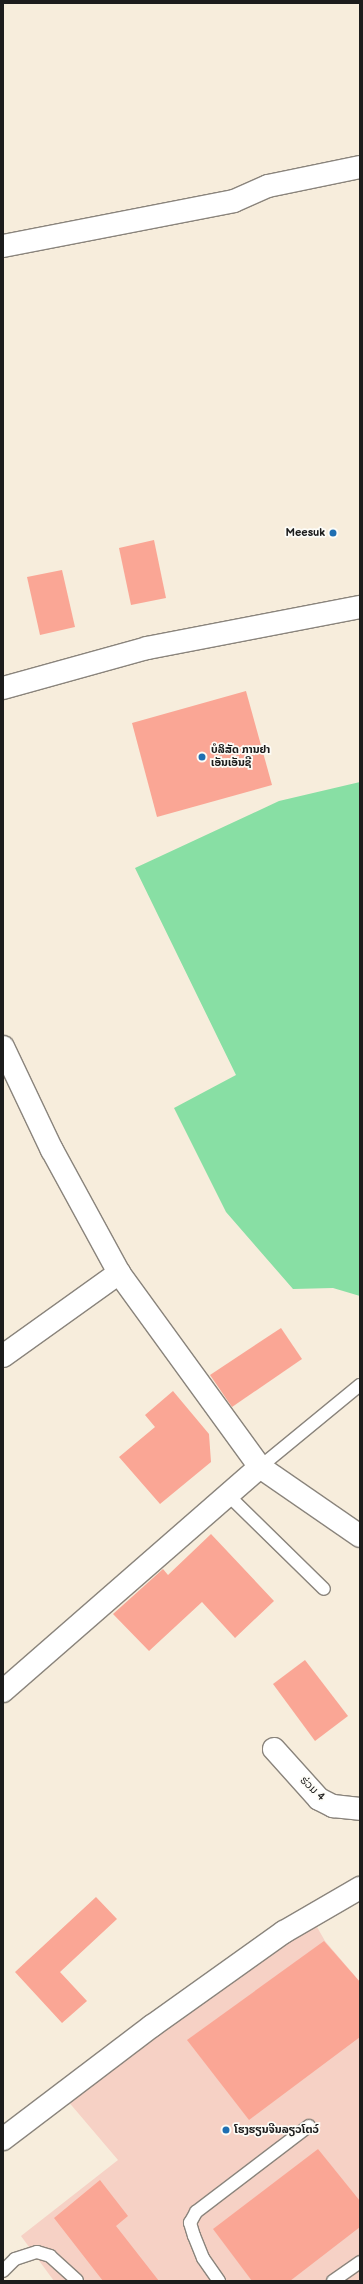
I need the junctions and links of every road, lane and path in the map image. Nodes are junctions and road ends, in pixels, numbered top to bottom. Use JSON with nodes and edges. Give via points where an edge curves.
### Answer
{"nodes":[{"id":1,"x":360,"y":167,"type":"edge"},
{"id":2,"x":3,"y":246,"type":"edge"},
{"id":3,"x":360,"y":607,"type":"edge"},
{"id":4,"x":3,"y":688,"type":"edge"},
{"id":5,"x":3,"y":1047,"type":"edge"},
{"id":6,"x":119,"y":1273,"type":"junction"},
{"id":7,"x":3,"y":1356,"type":"edge"},
{"id":8,"x":360,"y":1385,"type":"edge"},
{"id":9,"x":260,"y":1467,"type":"junction"},
{"id":10,"x":228,"y":1495,"type":"junction"},
{"id":11,"x":360,"y":1536,"type":"edge"},
{"id":12,"x":324,"y":1589,"type":"dead end"},
{"id":13,"x":3,"y":1691,"type":"edge"},
{"id":14,"x":274,"y":1749,"type":"dead end"},
{"id":15,"x":360,"y":1809,"type":"edge"},
{"id":16,"x":360,"y":1888,"type":"edge"},
{"id":17,"x":309,"y":2126,"type":"dead end"},
{"id":18,"x":3,"y":2139,"type":"edge"},
{"id":19,"x":360,"y":2262,"type":"edge"},
{"id":20,"x":3,"y":2271,"type":"edge"},
{"id":21,"x":77,"y":2280,"type":"dead end"},
{"id":22,"x":219,"y":2281,"type":"edge"},
{"id":23,"x":333,"y":2281,"type":"edge"}],
"edges":[{"from":1,"to":2,"type":"street","via":[[268,186],[234,201]]},
{"from":3,"to":4,"type":"street","via":[[147,648]]},
{"from":5,"to":6,"type":"street","via":[[52,1150]]},
{"from":6,"to":7,"type":"street"},
{"from":6,"to":9,"type":"street"},
{"from":8,"to":9,"type":"lane"},
{"from":9,"to":10,"type":"street"},
{"from":9,"to":11,"type":"street"},
{"from":10,"to":12,"type":"lane"},
{"from":10,"to":13,"type":"street"},
{"from":14,"to":15,"type":"street","name":"ຮ່ວມ 4","via":[[319,1799],[333,1806]]},
{"from":16,"to":18,"type":"street","via":[[284,1932],[152,2026]]},
{"from":17,"to":22,"type":"lane","via":[[196,2212],[190,2223],[194,2236],[203,2258]]},
{"from":19,"to":23,"type":"lane"},
{"from":20,"to":21,"type":"lane","via":[[15,2259],[37,2252],[50,2256]]}]}
